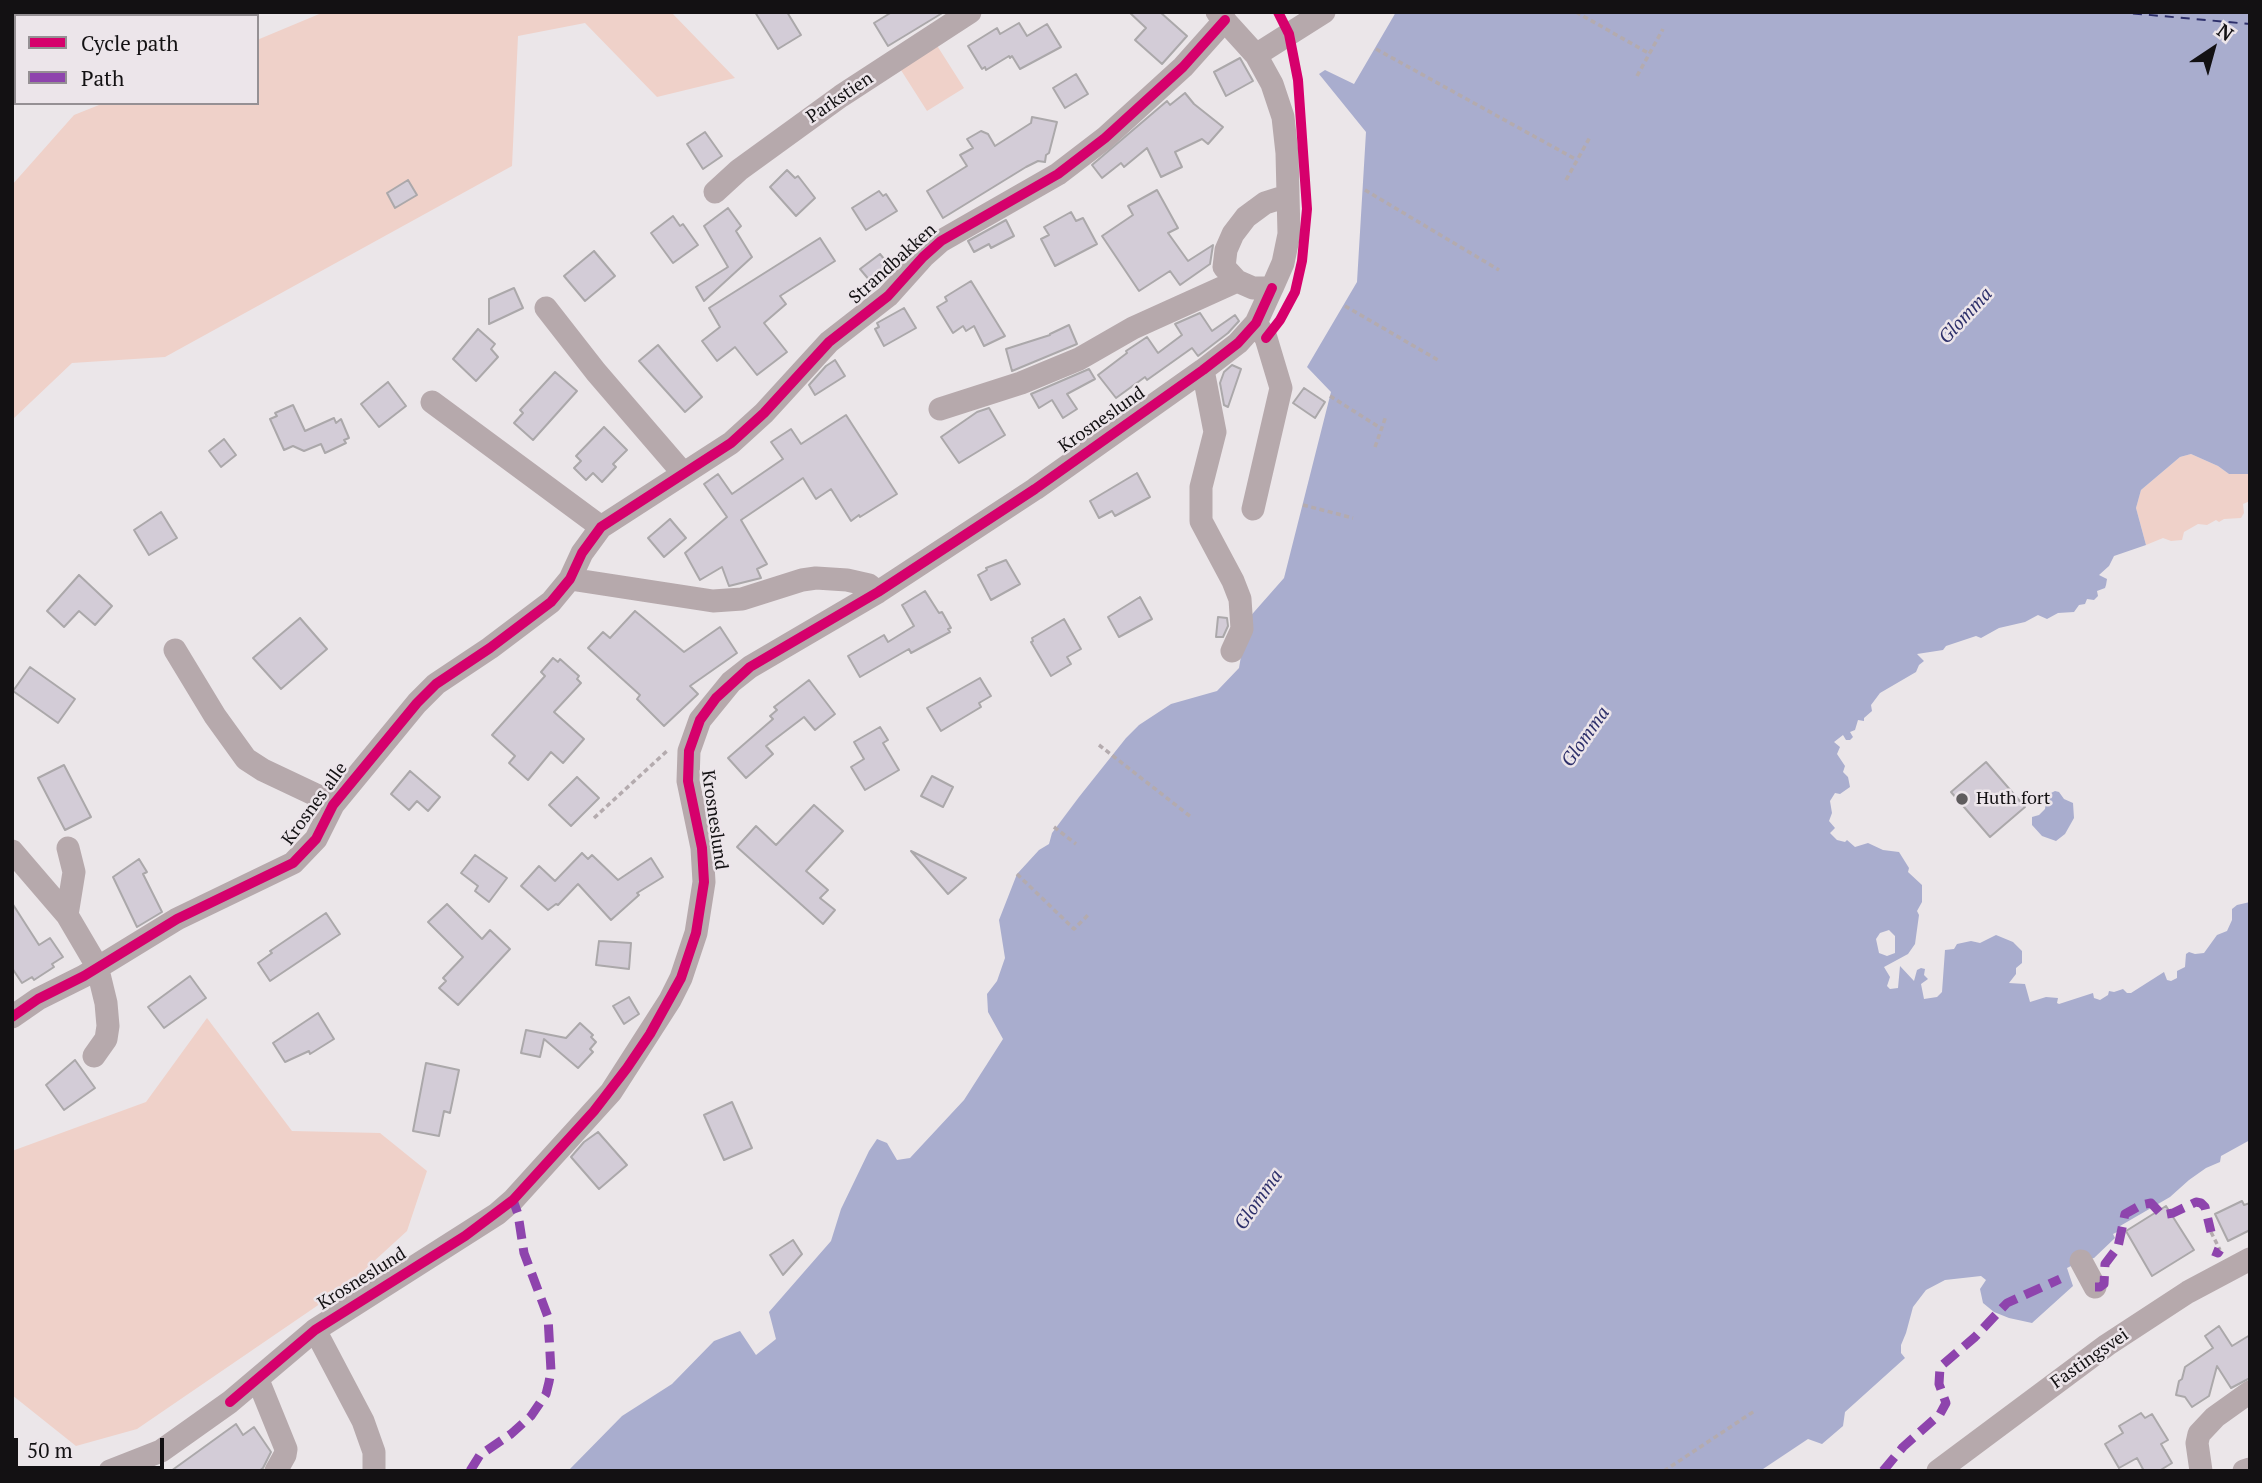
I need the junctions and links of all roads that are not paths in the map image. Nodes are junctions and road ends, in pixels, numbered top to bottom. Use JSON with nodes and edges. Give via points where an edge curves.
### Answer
{"nodes":[{"id":1,"x":970,"y":12,"type":"edge"},
{"id":2,"x":1324,"y":12,"type":"edge"},
{"id":3,"x":1221,"y":16,"type":"edge"},
{"id":4,"x":1256,"y":55,"type":"junction"},
{"id":5,"x":715,"y":192,"type":"dead end"},
{"id":6,"x":1287,"y":196,"type":"junction"},
{"id":7,"x":1237,"y":281,"type":"junction"},
{"id":8,"x":1272,"y":288,"type":"junction"},
{"id":9,"x":546,"y":308,"type":"dead end"},
{"id":10,"x":1255,"y":323,"type":"junction"},
{"id":11,"x":1203,"y":370,"type":"junction"},
{"id":12,"x":432,"y":402,"type":"dead end"},
{"id":13,"x":940,"y":409,"type":"dead end"},
{"id":14,"x":683,"y":473,"type":"junction"},
{"id":15,"x":1253,"y":509,"type":"dead end"},
{"id":16,"x":601,"y":527,"type":"junction"},
{"id":17,"x":570,"y":579,"type":"junction"},
{"id":18,"x":878,"y":592,"type":"junction"},
{"id":19,"x":175,"y":650,"type":"dead end"},
{"id":20,"x":1232,"y":651,"type":"dead end"},
{"id":21,"x":332,"y":805,"type":"junction"},
{"id":22,"x":68,"y":848,"type":"dead end"},
{"id":23,"x":12,"y":851,"type":"edge"},
{"id":24,"x":67,"y":915,"type":"junction"},
{"id":25,"x":97,"y":966,"type":"junction"},
{"id":26,"x":12,"y":1017,"type":"edge"},
{"id":27,"x":94,"y":1056,"type":"dead end"},
{"id":28,"x":2250,"y":1259,"type":"edge"},
{"id":29,"x":2081,"y":1261,"type":"dead end"},
{"id":30,"x":2095,"y":1287,"type":"dead end"},
{"id":31,"x":314,"y":1330,"type":"junction"},
{"id":32,"x":258,"y":1380,"type":"junction"},
{"id":33,"x":2250,"y":1392,"type":"edge"},
{"id":34,"x":2250,"y":1469,"type":"edge"},
{"id":35,"x":110,"y":1471,"type":"edge"},
{"id":36,"x":276,"y":1471,"type":"edge"},
{"id":37,"x":374,"y":1471,"type":"edge"},
{"id":38,"x":1938,"y":1471,"type":"edge"},
{"id":39,"x":2201,"y":1471,"type":"edge"},
{"id":40,"x":2244,"y":1471,"type":"edge"}],
"edges":[{"from":1,"to":5,"type":"street","name":"Parkstien","via":[[841,96]]},
{"from":2,"to":4,"type":"street"},
{"from":3,"to":4,"type":"street","name":"Krosneslund"},
{"from":3,"to":14,"type":"street","name":"Strandbakken","via":[[1183,67],[1105,138],[1058,174],[941,241],[888,296],[820,350],[749,427]]},
{"from":4,"to":6,"type":"street","name":"Krosneslund","via":[[1283,117]]},
{"from":6,"to":7,"type":"street","via":[[1265,203],[1233,234],[1224,267]]},
{"from":6,"to":8,"type":"street","name":"Krosneslund","via":[[1289,234]]},
{"from":7,"to":8,"type":"street","via":[[1253,288]]},
{"from":7,"to":13,"type":"street","via":[[1133,328],[1079,359]]},
{"from":8,"to":10,"type":"street","name":"Krosneslund"},
{"from":9,"to":14,"type":"street"},
{"from":10,"to":11,"type":"street","name":"Krosneslund"},
{"from":10,"to":15,"type":"street","via":[[1266,338],[1281,388]]},
{"from":11,"to":18,"type":"street","name":"Krosneslund","via":[[1035,489]]},
{"from":11,"to":20,"type":"street","via":[[1215,432],[1201,487],[1200,520],[1240,599],[1242,629]]},
{"from":12,"to":16,"type":"street"},
{"from":14,"to":16,"type":"street","name":"Strandbakken"},
{"from":16,"to":17,"type":"street","name":"Strandbakken","via":[[582,552]]},
{"from":17,"to":18,"type":"street","via":[[713,601],[742,599],[816,578],[869,585]]},
{"from":17,"to":21,"type":"street","name":"Krosnes alle","via":[[531,618],[436,684]]},
{"from":18,"to":31,"type":"street","name":"Krosneslund","via":[[758,662],[731,682],[699,720],[689,751],[688,781],[703,864],[696,933],[681,978],[611,1092],[513,1200]]},
{"from":19,"to":21,"type":"street","name":"Krosnes alle","via":[[246,759]]},
{"from":21,"to":25,"type":"street","name":"Krosnes alle","via":[[316,839],[293,863],[177,919]]},
{"from":22,"to":24,"type":"street","via":[[74,872]]},
{"from":23,"to":24,"type":"street"},
{"from":24,"to":25,"type":"street"},
{"from":25,"to":26,"type":"street","name":"Krosnes alle"},
{"from":25,"to":27,"type":"street","via":[[107,1026],[106,1039]]},
{"from":28,"to":38,"type":"street","name":"Fastingsvei","via":[[2188,1292],[2108,1345]]},
{"from":29,"to":30,"type":"street"},
{"from":31,"to":32,"type":"street","name":"Krosneslund"},
{"from":31,"to":37,"type":"street","name":"Krosneslund","via":[[363,1421],[374,1452]]},
{"from":32,"to":35,"type":"street","name":"Krosneslund","via":[[161,1451]]},
{"from":32,"to":36,"type":"street","via":[[286,1449]]},
{"from":33,"to":39,"type":"street","via":[[2199,1434]]},
{"from":34,"to":40,"type":"street"}]}
